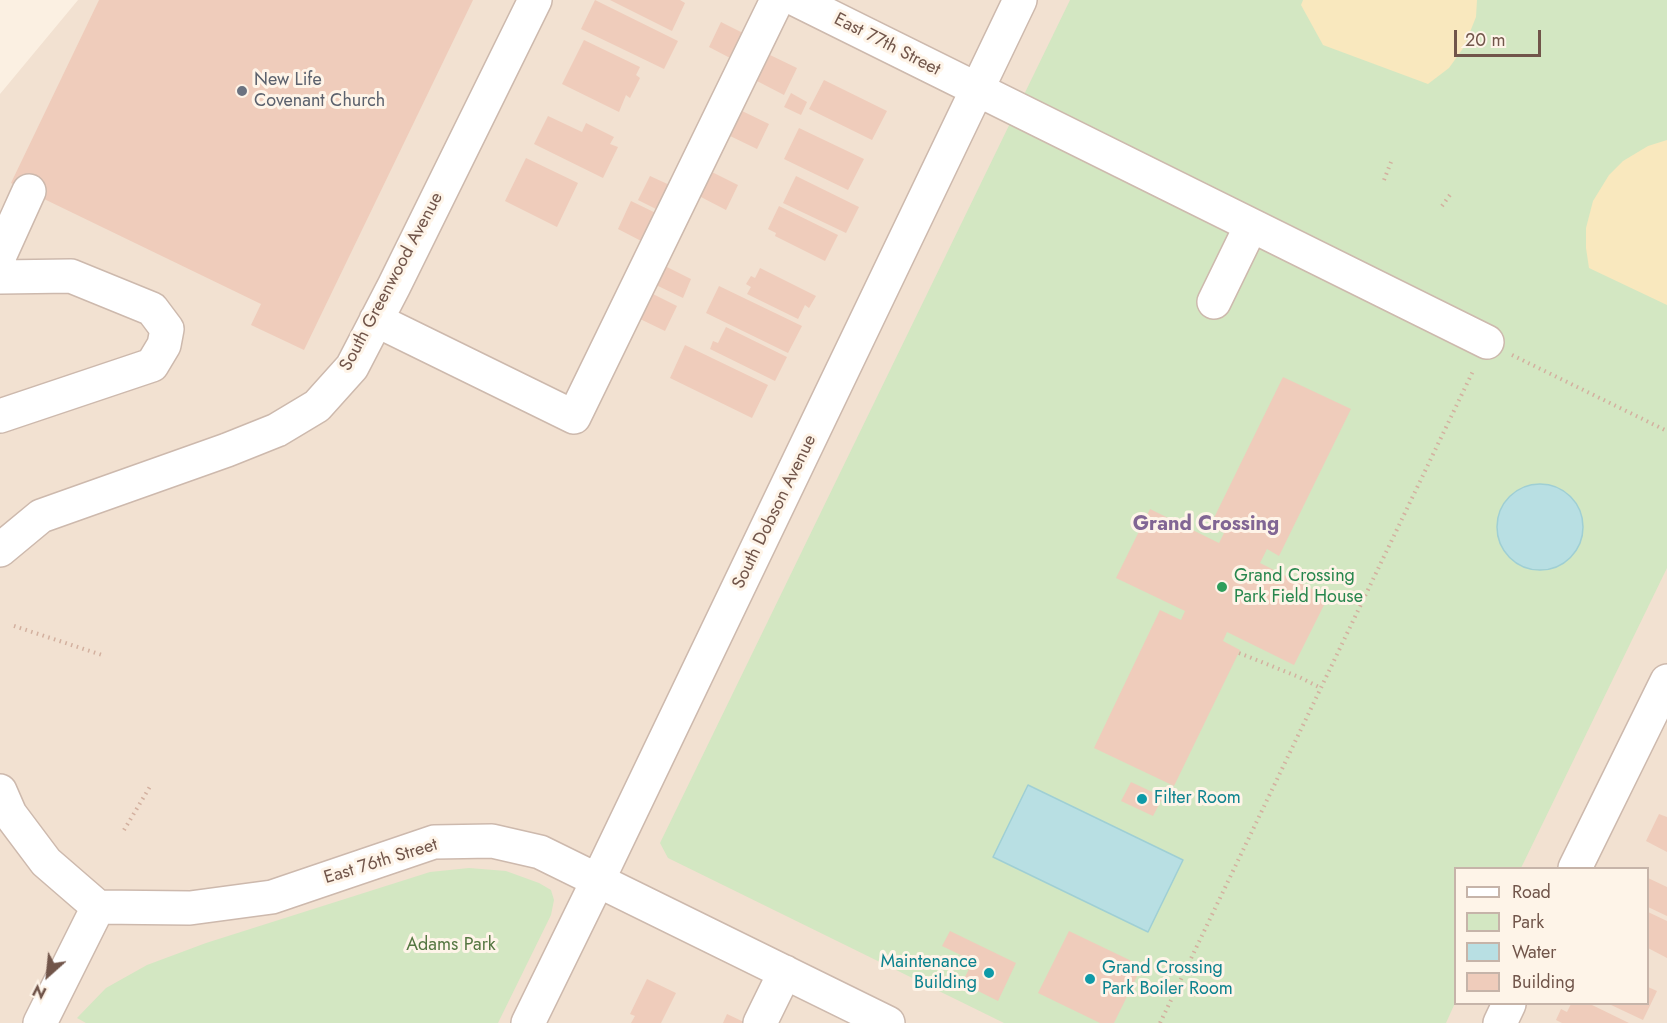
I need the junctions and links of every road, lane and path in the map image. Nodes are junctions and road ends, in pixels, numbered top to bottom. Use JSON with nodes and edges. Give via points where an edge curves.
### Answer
{"nodes":[{"id":1,"x":535,"y":0,"type":"edge"},
{"id":2,"x":777,"y":0,"type":"edge"},
{"id":3,"x":797,"y":0,"type":"edge"},
{"id":4,"x":1020,"y":0,"type":"edge"},
{"id":5,"x":976,"y":90,"type":"junction"},
{"id":6,"x":1391,"y":162,"type":"dead end"},
{"id":7,"x":1384,"y":180,"type":"dead end"},
{"id":8,"x":29,"y":191,"type":"dead end"},
{"id":9,"x":1452,"y":192,"type":"dead end"},
{"id":10,"x":1442,"y":206,"type":"dead end"},
{"id":11,"x":1251,"y":226,"type":"junction"},
{"id":12,"x":0,"y":255,"type":"edge"},
{"id":13,"x":0,"y":277,"type":"edge"},
{"id":14,"x":1214,"y":302,"type":"dead end"},
{"id":15,"x":376,"y":320,"type":"junction"},
{"id":16,"x":1487,"y":342,"type":"junction"},
{"id":17,"x":0,"y":416,"type":"edge"},
{"id":18,"x":1667,"y":430,"type":"edge"},
{"id":19,"x":0,"y":550,"type":"edge"},
{"id":20,"x":15,"y":626,"type":"dead end"},
{"id":21,"x":1239,"y":652,"type":"dead end"},
{"id":22,"x":102,"y":655,"type":"dead end"},
{"id":23,"x":1667,"y":681,"type":"edge"},
{"id":24,"x":1321,"y":688,"type":"junction"},
{"id":25,"x":151,"y":785,"type":"dead end"},
{"id":26,"x":0,"y":790,"type":"edge"},
{"id":27,"x":124,"y":830,"type":"dead end"},
{"id":28,"x":1575,"y":867,"type":"edge"},
{"id":29,"x":598,"y":880,"type":"junction"},
{"id":30,"x":98,"y":907,"type":"junction"},
{"id":31,"x":785,"y":972,"type":"junction"},
{"id":32,"x":1509,"y":1005,"type":"edge"},
{"id":33,"x":40,"y":1023,"type":"edge"},
{"id":34,"x":528,"y":1023,"type":"edge"},
{"id":35,"x":760,"y":1023,"type":"edge"},
{"id":36,"x":888,"y":1023,"type":"edge"},
{"id":37,"x":1160,"y":1023,"type":"edge"},
{"id":38,"x":1500,"y":1023,"type":"edge"}],
"edges":[{"from":1,"to":15,"type":"street","name":"South Greenwood Avenue"},
{"from":2,"to":15,"type":"street","via":[[574,417]]},
{"from":3,"to":5,"type":"street","name":"East 77th Street"},
{"from":4,"to":5,"type":"street","name":"South Dobson Avenue"},
{"from":5,"to":11,"type":"street","name":"East 77th Street"},
{"from":5,"to":29,"type":"street","name":"South Dobson Avenue"},
{"from":6,"to":7,"type":"path"},
{"from":8,"to":12,"type":"street"},
{"from":9,"to":10,"type":"path"},
{"from":11,"to":14,"type":"street"},
{"from":11,"to":16,"type":"street","name":"East 77th Street"},
{"from":13,"to":17,"type":"street","via":[[71,276],[152,309],[167,329],[164,345],[152,365]]},
{"from":15,"to":19,"type":"street","name":"South Greenwood Avenue","via":[[352,366],[317,406],[277,430],[227,450],[41,516]]},
{"from":16,"to":18,"type":"path"},
{"from":16,"to":24,"type":"path"},
{"from":20,"to":22,"type":"path"},
{"from":21,"to":24,"type":"path"},
{"from":23,"to":28,"type":"street"},
{"from":24,"to":37,"type":"path"},
{"from":25,"to":27,"type":"path"},
{"from":26,"to":30,"type":"street","via":[[10,814],[46,862]]},
{"from":29,"to":30,"type":"street","name":"East 76th Street","via":[[540,852],[511,845],[492,841],[434,842],[272,897],[190,908]]},
{"from":29,"to":31,"type":"street","name":"East 76th Street"},
{"from":29,"to":34,"type":"street","name":"South Dobson Avenue"},
{"from":30,"to":33,"type":"street"},
{"from":31,"to":35,"type":"street"},
{"from":31,"to":36,"type":"street","name":"East 76th Street"},
{"from":32,"to":38,"type":"street"}]}
